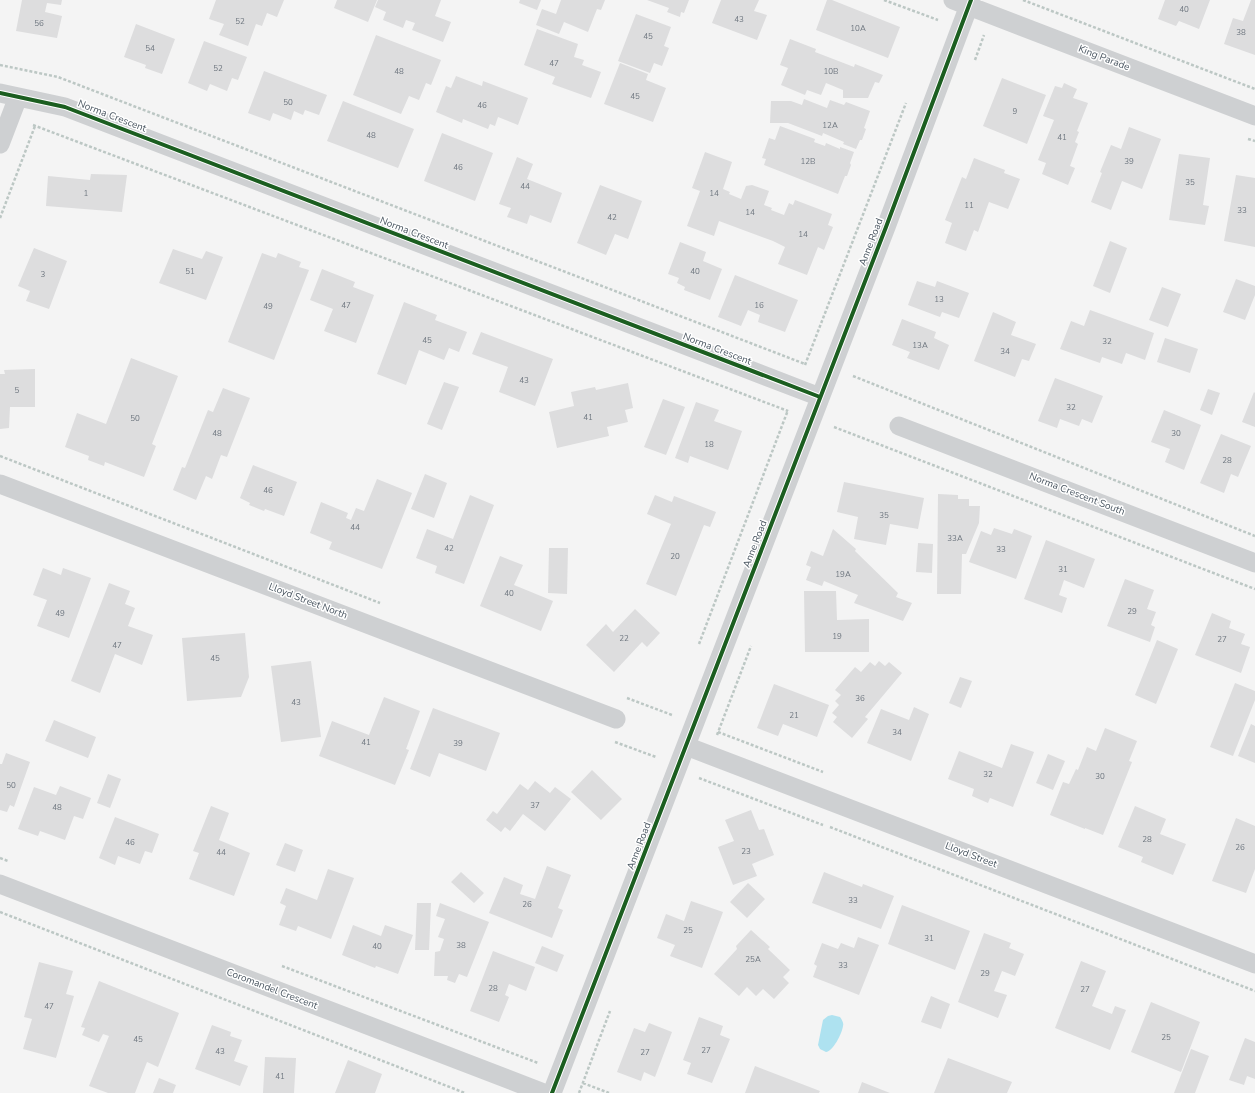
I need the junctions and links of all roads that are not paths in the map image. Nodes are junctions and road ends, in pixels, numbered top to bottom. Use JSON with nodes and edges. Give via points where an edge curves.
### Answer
{"nodes":[{"id":1,"x":964,"y":2,"type":"edge"},
{"id":2,"x":9,"y":95,"type":"edge"},
{"id":3,"x":1255,"y":116,"type":"edge"},
{"id":4,"x":0,"y":144,"type":"edge"},
{"id":5,"x":820,"y":397,"type":"junction"},
{"id":6,"x":899,"y":426,"type":"dead end"},
{"id":7,"x":0,"y":484,"type":"edge"},
{"id":8,"x":1255,"y":563,"type":"edge"},
{"id":9,"x":616,"y":719,"type":"dead end"},
{"id":10,"x":686,"y":746,"type":"junction"},
{"id":11,"x":0,"y":884,"type":"edge"},
{"id":12,"x":1255,"y":964,"type":"edge"},
{"id":13,"x":544,"y":1093,"type":"edge"},
{"id":14,"x":552,"y":1093,"type":"edge"}],
"edges":[{"from":1,"to":3,"type":"street","name":"King Parade"},
{"from":1,"to":5,"type":"street","name":"Anne Road"},
{"from":2,"to":4,"type":"street"},
{"from":2,"to":5,"type":"street","name":"Norma Crescent","via":[[65,107]]},
{"from":5,"to":10,"type":"street","name":"Anne Road"},
{"from":6,"to":8,"type":"street","name":"Norma Crescent South"},
{"from":7,"to":9,"type":"street","name":"Lloyd Street North"},
{"from":10,"to":12,"type":"street","name":"Lloyd Street"},
{"from":10,"to":14,"type":"street","name":"Anne Road"},
{"from":11,"to":13,"type":"street","name":"Coromandel Crescent"}]}
